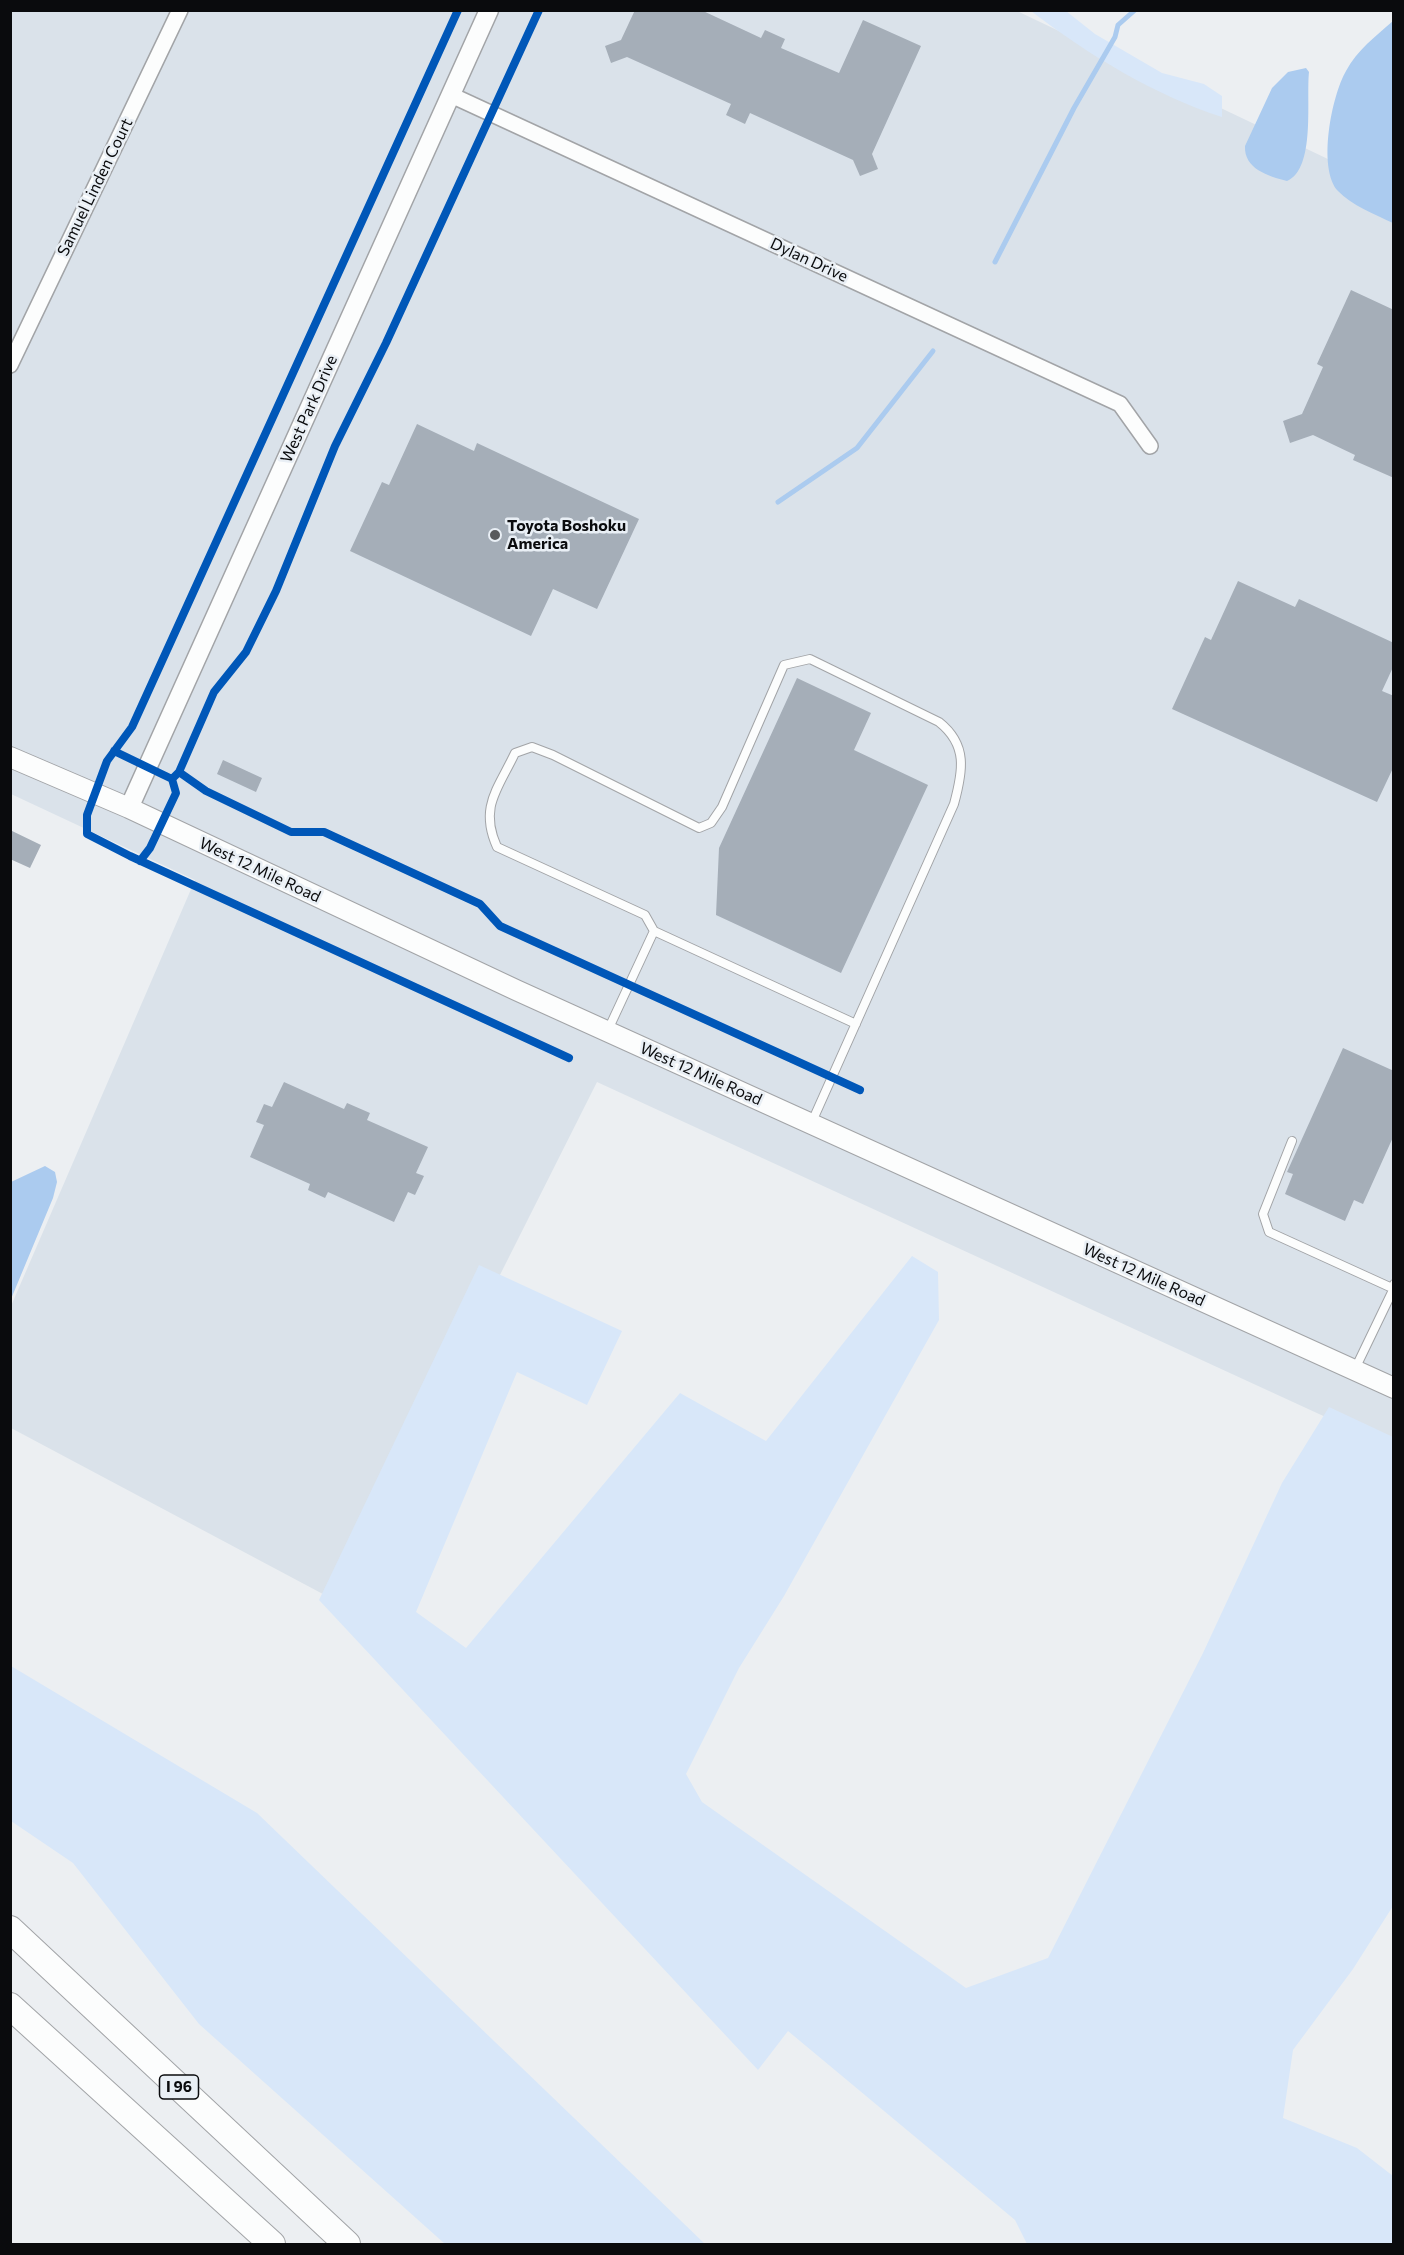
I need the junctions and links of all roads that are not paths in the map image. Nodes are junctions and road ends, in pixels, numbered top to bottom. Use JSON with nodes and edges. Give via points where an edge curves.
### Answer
{"nodes":[{"id":1,"x":180,"y":10,"type":"edge"},
{"id":2,"x":489,"y":10,"type":"edge"},
{"id":3,"x":451,"y":95,"type":"junction"},
{"id":4,"x":10,"y":365,"type":"edge"},
{"id":5,"x":1150,"y":446,"type":"dead end"},
{"id":6,"x":10,"y":757,"type":"edge"},
{"id":7,"x":129,"y":808,"type":"junction"},
{"id":8,"x":654,"y":932,"type":"junction"},
{"id":9,"x":856,"y":1024,"type":"junction"},
{"id":10,"x":607,"y":1031,"type":"junction"},
{"id":11,"x":812,"y":1124,"type":"junction"},
{"id":12,"x":1292,"y":1141,"type":"dead end"},
{"id":13,"x":1393,"y":1287,"type":"edge"},
{"id":14,"x":1355,"y":1371,"type":"junction"},
{"id":15,"x":1394,"y":1388,"type":"edge"},
{"id":16,"x":10,"y":1929,"type":"edge"},
{"id":17,"x":10,"y":2006,"type":"edge"},
{"id":18,"x":272,"y":2244,"type":"edge"},
{"id":19,"x":347,"y":2244,"type":"edge"}],
"edges":[{"from":1,"to":4,"type":"street","name":"Samuel Linden Court"},
{"from":2,"to":3,"type":"street","name":"West Park Drive"},
{"from":3,"to":5,"type":"street","name":"Dylan Drive","via":[[1120,404]]},
{"from":3,"to":7,"type":"street","name":"West Park Drive"},
{"from":6,"to":7,"type":"main road","name":"West 12 Mile Road"},
{"from":7,"to":10,"type":"main road","name":"West 12 Mile Road"},
{"from":8,"to":9,"type":"lane"},
{"from":8,"to":9,"type":"lane","via":[[645,915],[497,847],[488,828],[489,808],[515,753],[532,747],[554,755],[699,828],[711,823],[722,807],[784,665],[810,659],[939,722],[952,732],[961,752],[961,779],[954,804]]},
{"from":8,"to":10,"type":"lane"},
{"from":9,"to":11,"type":"lane"},
{"from":10,"to":11,"type":"main road","name":"West 12 Mile Road"},
{"from":11,"to":14,"type":"main road","name":"West 12 Mile Road"},
{"from":12,"to":13,"type":"lane","via":[[1263,1214],[1269,1232]]},
{"from":13,"to":14,"type":"lane"},
{"from":14,"to":15,"type":"main road","name":"West 12 Mile Road"},
{"from":16,"to":19,"type":"highway","number":"I 96"},
{"from":17,"to":18,"type":"highway"}]}
